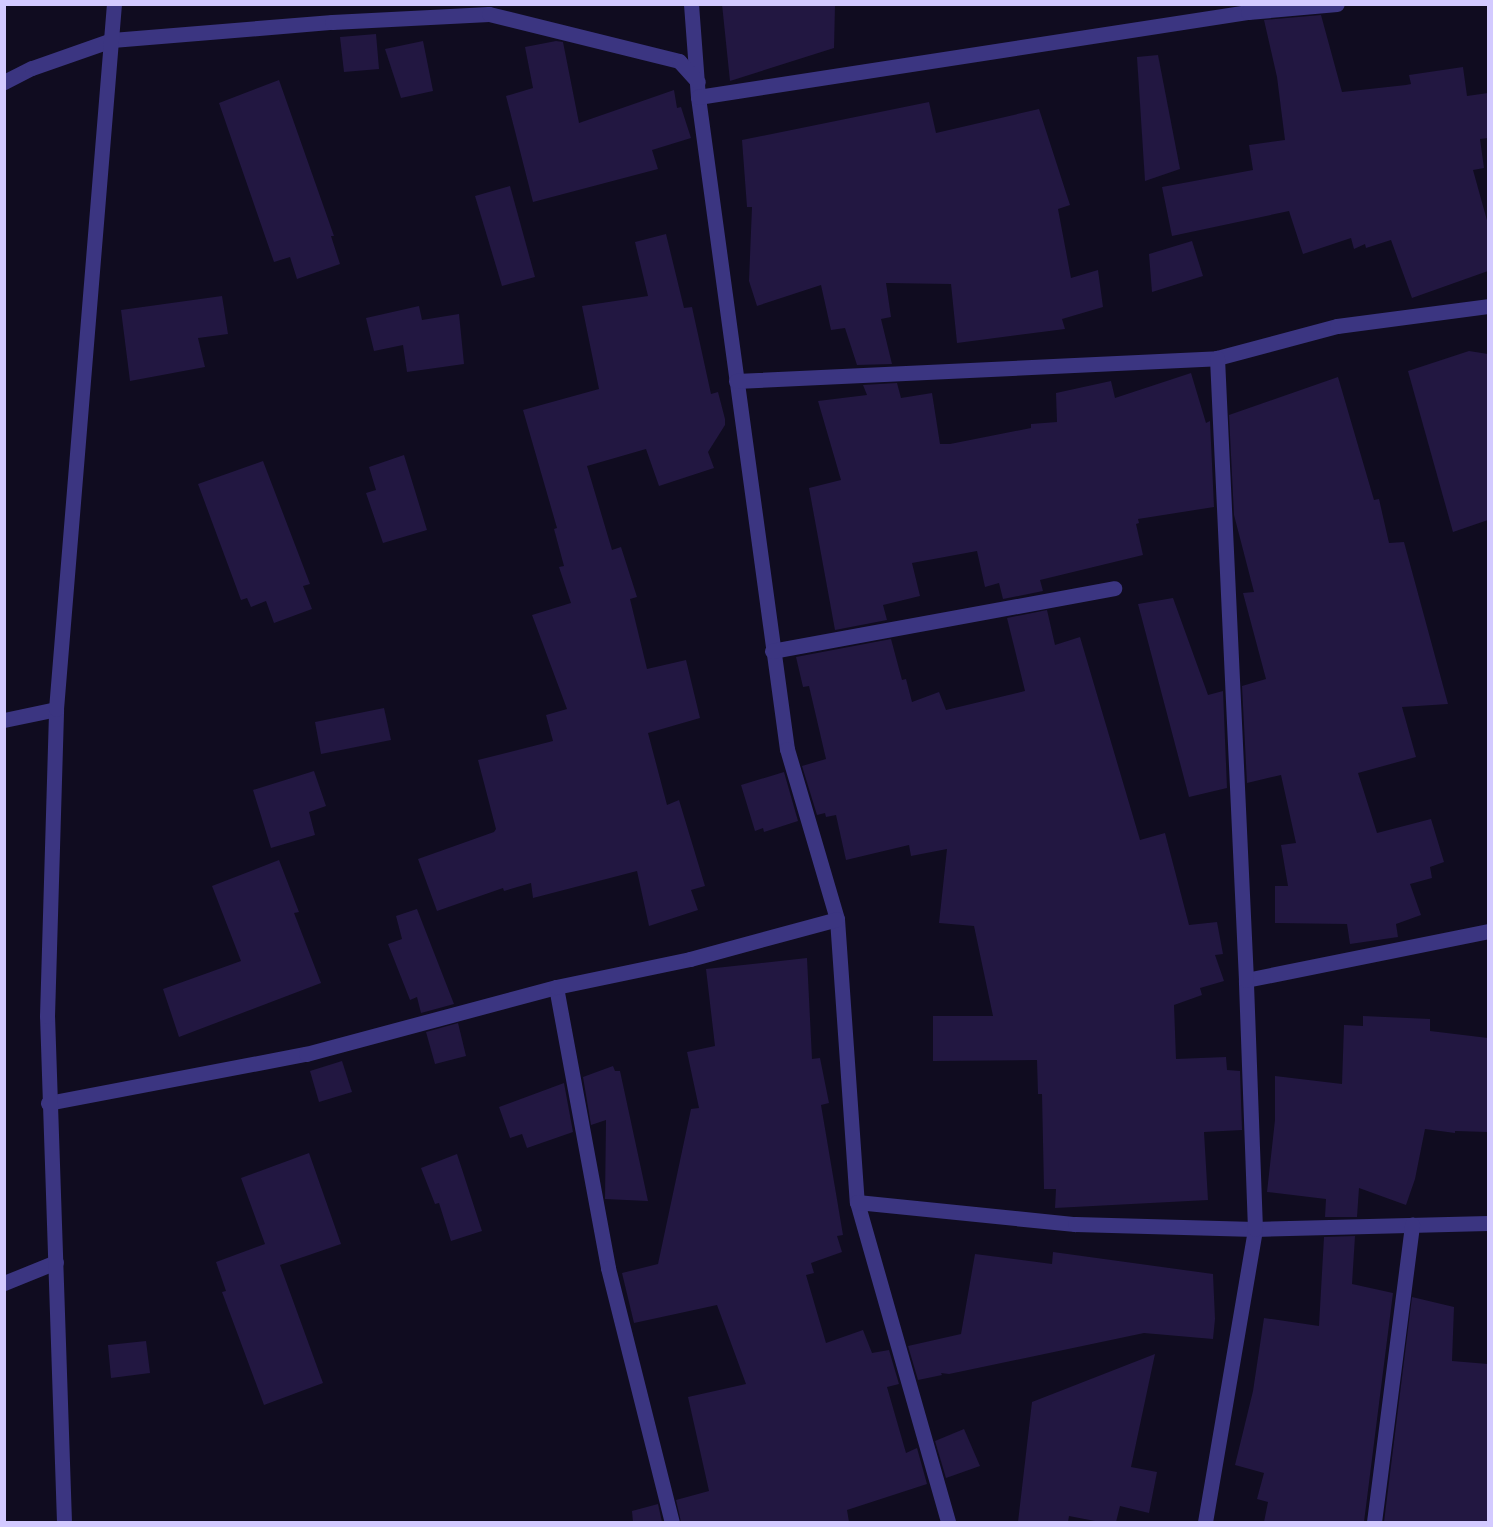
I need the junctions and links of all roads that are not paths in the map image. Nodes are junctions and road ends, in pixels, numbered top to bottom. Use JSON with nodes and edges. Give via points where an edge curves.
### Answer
{"nodes":[{"id":1,"x":114,"y":4,"type":"edge"},
{"id":2,"x":691,"y":4,"type":"edge"},
{"id":3,"x":1337,"y":4,"type":"edge"},
{"id":4,"x":112,"y":40,"type":"junction"},
{"id":5,"x":4,"y":82,"type":"edge"},
{"id":6,"x":698,"y":90,"type":"junction"},
{"id":7,"x":1488,"y":306,"type":"edge"},
{"id":8,"x":1217,"y":358,"type":"junction"},
{"id":9,"x":736,"y":381,"type":"junction"},
{"id":10,"x":1114,"y":588,"type":"dead end"},
{"id":11,"x":772,"y":651,"type":"junction"},
{"id":12,"x":56,"y":709,"type":"junction"},
{"id":13,"x":4,"y":720,"type":"edge"},
{"id":14,"x":837,"y":919,"type":"junction"},
{"id":15,"x":1488,"y":931,"type":"edge"},
{"id":16,"x":1246,"y":980,"type":"junction"},
{"id":17,"x":556,"y":987,"type":"junction"},
{"id":18,"x":48,"y":1103,"type":"junction"},
{"id":19,"x":857,"y":1202,"type":"junction"},
{"id":20,"x":1488,"y":1223,"type":"edge"},
{"id":21,"x":1412,"y":1224,"type":"junction"},
{"id":22,"x":1255,"y":1229,"type":"junction"},
{"id":23,"x":57,"y":1262,"type":"junction"},
{"id":24,"x":4,"y":1283,"type":"edge"},
{"id":25,"x":64,"y":1522,"type":"edge"},
{"id":26,"x":672,"y":1522,"type":"edge"},
{"id":27,"x":948,"y":1522,"type":"edge"},
{"id":28,"x":1205,"y":1522,"type":"edge"},
{"id":29,"x":1374,"y":1522,"type":"edge"}],
"edges":[{"from":1,"to":4,"type":"street"},
{"from":2,"to":6,"type":"street"},
{"from":3,"to":6,"type":"street","via":[[1248,12]]},
{"from":4,"to":5,"type":"street"},
{"from":4,"to":6,"type":"street","via":[[489,14],[679,61]]},
{"from":4,"to":12,"type":"street"},
{"from":6,"to":9,"type":"street"},
{"from":7,"to":8,"type":"street","via":[[1337,326]]},
{"from":8,"to":9,"type":"street"},
{"from":8,"to":16,"type":"street"},
{"from":9,"to":11,"type":"street"},
{"from":10,"to":11,"type":"street"},
{"from":11,"to":14,"type":"street","via":[[787,749]]},
{"from":12,"to":13,"type":"street"},
{"from":12,"to":18,"type":"street"},
{"from":14,"to":17,"type":"street","via":[[690,959]]},
{"from":14,"to":19,"type":"street"},
{"from":15,"to":16,"type":"street"},
{"from":16,"to":22,"type":"street"},
{"from":17,"to":18,"type":"street","via":[[306,1054]]},
{"from":17,"to":26,"type":"street","via":[[608,1269]]},
{"from":18,"to":23,"type":"street"},
{"from":19,"to":22,"type":"street","via":[[1075,1224]]},
{"from":19,"to":27,"type":"street"},
{"from":20,"to":21,"type":"street"},
{"from":21,"to":22,"type":"street"},
{"from":21,"to":29,"type":"street"},
{"from":22,"to":28,"type":"street"},
{"from":23,"to":24,"type":"street"},
{"from":23,"to":25,"type":"street"}]}
